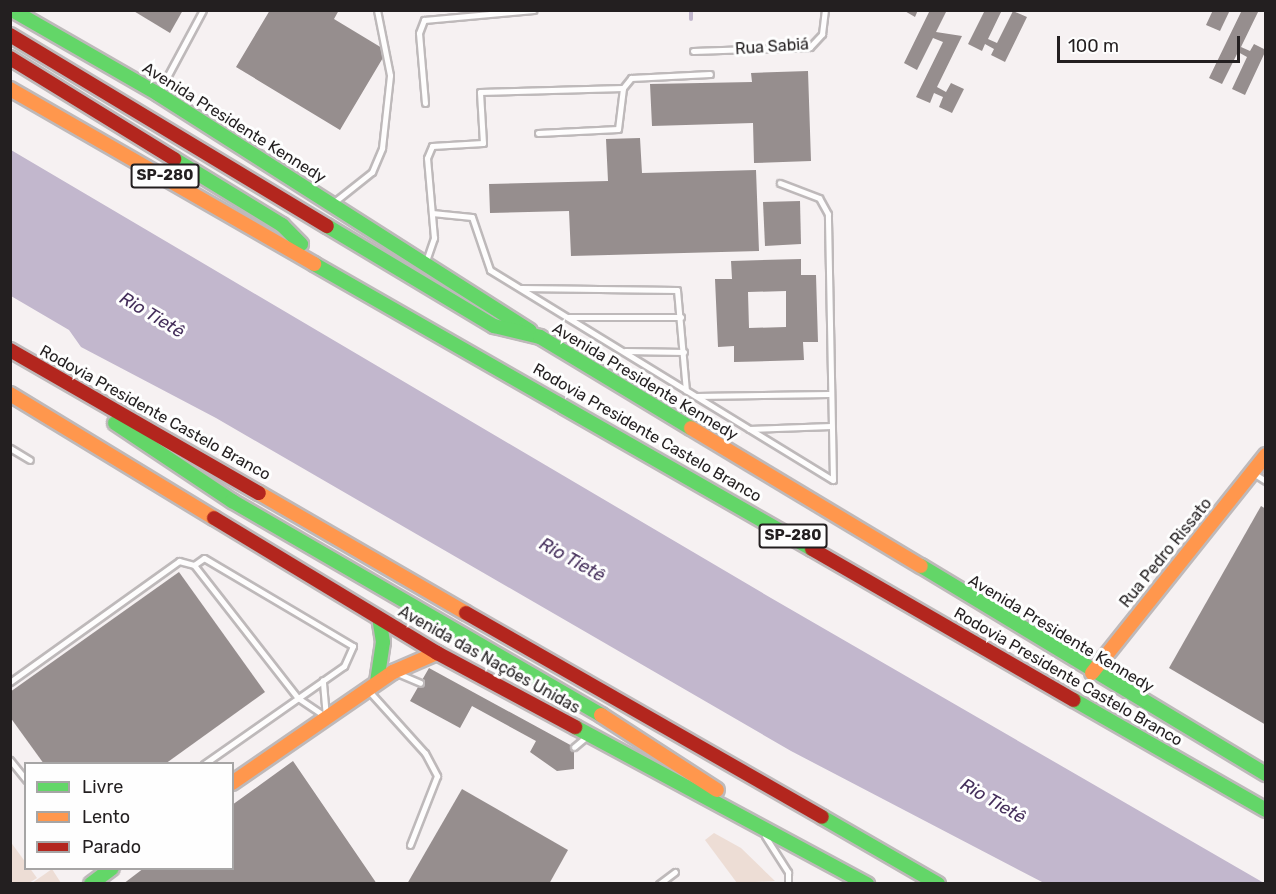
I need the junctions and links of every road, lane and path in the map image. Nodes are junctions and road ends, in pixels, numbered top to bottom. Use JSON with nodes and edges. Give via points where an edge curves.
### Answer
{"nodes":[{"id":1,"x":12,"y":10,"type":"edge"},
{"id":2,"x":203,"y":10,"type":"edge"},
{"id":3,"x":378,"y":10,"type":"edge"},
{"id":4,"x":534,"y":10,"type":"edge"},
{"id":5,"x":825,"y":10,"type":"edge"},
{"id":6,"x":10,"y":35,"type":"edge"},
{"id":7,"x":693,"y":51,"type":"dead end"},
{"id":8,"x":10,"y":58,"type":"edge"},
{"id":9,"x":710,"y":74,"type":"dead end"},
{"id":10,"x":623,"y":88,"type":"junction"},
{"id":11,"x":10,"y":89,"type":"edge"},
{"id":12,"x":158,"y":94,"type":"junction"},
{"id":13,"x":425,"y":103,"type":"dead end"},
{"id":14,"x":538,"y":133,"type":"dead end"},
{"id":15,"x":780,"y":183,"type":"dead end"},
{"id":16,"x":332,"y":204,"type":"junction"},
{"id":17,"x":432,"y":213,"type":"junction"},
{"id":18,"x":320,"y":263,"type":"junction"},
{"id":19,"x":425,"y":265,"type":"junction"},
{"id":20,"x":519,"y":288,"type":"junction"},
{"id":21,"x":567,"y":317,"type":"junction"},
{"id":22,"x":681,"y":317,"type":"junction"},
{"id":23,"x":540,"y":337,"type":"junction"},
{"id":24,"x":10,"y":350,"type":"edge"},
{"id":25,"x":623,"y":351,"type":"junction"},
{"id":26,"x":684,"y":352,"type":"junction"},
{"id":27,"x":686,"y":391,"type":"junction"},
{"id":28,"x":10,"y":394,"type":"edge"},
{"id":29,"x":85,"y":394,"type":"junction"},
{"id":30,"x":829,"y":394,"type":"junction"},
{"id":31,"x":695,"y":396,"type":"junction"},
{"id":32,"x":831,"y":426,"type":"junction"},
{"id":33,"x":748,"y":429,"type":"junction"},
{"id":34,"x":10,"y":448,"type":"edge"},
{"id":35,"x":1266,"y":455,"type":"edge"},
{"id":36,"x":30,"y":460,"type":"dead end"},
{"id":37,"x":1251,"y":472,"type":"junction"},
{"id":38,"x":1266,"y":481,"type":"edge"},
{"id":39,"x":194,"y":565,"type":"junction"},
{"id":40,"x":379,"y":618,"type":"junction"},
{"id":41,"x":436,"y":653,"type":"junction"},
{"id":42,"x":393,"y":672,"type":"junction"},
{"id":43,"x":1092,"y":673,"type":"junction"},
{"id":44,"x":323,"y":680,"type":"junction"},
{"id":45,"x":10,"y":682,"type":"edge"},
{"id":46,"x":420,"y":683,"type":"dead end"},
{"id":47,"x":372,"y":685,"type":"junction"},
{"id":48,"x":298,"y":698,"type":"junction"},
{"id":49,"x":326,"y":717,"type":"junction"},
{"id":50,"x":590,"y":733,"type":"junction"},
{"id":51,"x":574,"y":747,"type":"dead end"},
{"id":52,"x":10,"y":760,"type":"edge"},
{"id":53,"x":207,"y":762,"type":"edge"},
{"id":54,"x":1266,"y":774,"type":"edge"},
{"id":55,"x":24,"y":778,"type":"edge"},
{"id":56,"x":234,"y":782,"type":"edge"},
{"id":57,"x":1266,"y":810,"type":"edge"},
{"id":58,"x":752,"y":818,"type":"junction"},
{"id":59,"x":410,"y":845,"type":"dead end"},
{"id":60,"x":109,"y":870,"type":"edge"},
{"id":61,"x":675,"y":872,"type":"dead end"},
{"id":62,"x":91,"y":884,"type":"edge"},
{"id":63,"x":659,"y":884,"type":"edge"},
{"id":64,"x":788,"y":884,"type":"edge"},
{"id":65,"x":867,"y":884,"type":"edge"},
{"id":66,"x":938,"y":884,"type":"edge"}],
"edges":[{"from":1,"to":12,"type":"main road","name":"Avenida Presidente Kennedy"},
{"from":2,"to":12,"type":"lane"},
{"from":3,"to":16,"type":"lane","via":[[390,75],[382,148],[372,172]]},
{"from":4,"to":13,"type":"lane","via":[[424,20],[419,33]]},
{"from":5,"to":7,"type":"lane","name":"Rua Sabiá","via":[[822,34],[810,47]]},
{"from":6,"to":23,"type":"main road","via":[[494,326]]},
{"from":8,"to":18,"type":"main road","via":[[282,225]]},
{"from":9,"to":10,"type":"lane","via":[[631,78]]},
{"from":10,"to":14,"type":"lane","via":[[618,129]]},
{"from":10,"to":17,"type":"lane","via":[[480,92],[483,143],[432,146],[426,158]]},
{"from":11,"to":18,"type":"main road","name":"Rodovia Presidente Castelo Branco","number":"SP-280"},
{"from":12,"to":16,"type":"main road","name":"Avenida Presidente Kennedy"},
{"from":15,"to":30,"type":"lane","via":[[819,198],[828,214]]},
{"from":16,"to":19,"type":"main road","name":"Avenida Presidente Kennedy"},
{"from":17,"to":19,"type":"lane","via":[[434,244]]},
{"from":17,"to":20,"type":"lane","via":[[472,217],[485,264]]},
{"from":18,"to":57,"type":"main road","name":"Rodovia Presidente Castelo Branco","number":"SP-280"},
{"from":19,"to":23,"type":"main road","name":"Avenida Presidente Kennedy"},
{"from":20,"to":21,"type":"lane"},
{"from":20,"to":22,"type":"lane","via":[[666,286],[677,290]]},
{"from":21,"to":22,"type":"lane"},
{"from":21,"to":25,"type":"lane"},
{"from":22,"to":26,"type":"lane"},
{"from":23,"to":43,"type":"main road","name":"Avenida Presidente Kennedy"},
{"from":24,"to":29,"type":"main road","name":"Rodovia Presidente Castelo Branco"},
{"from":25,"to":26,"type":"lane"},
{"from":25,"to":27,"type":"lane"},
{"from":26,"to":27,"type":"lane"},
{"from":27,"to":31,"type":"lane"},
{"from":28,"to":40,"type":"main road","name":"Avenida das Nações Unidas"},
{"from":29,"to":58,"type":"main road","via":[[120,428],[232,501],[669,755]]},
{"from":29,"to":66,"type":"main road","name":"Rodovia Presidente Castelo Branco"},
{"from":30,"to":31,"type":"lane"},
{"from":30,"to":32,"type":"lane"},
{"from":31,"to":33,"type":"lane"},
{"from":32,"to":33,"type":"lane"},
{"from":32,"to":33,"type":"lane","via":[[836,473],[830,480]]},
{"from":34,"to":36,"type":"lane"},
{"from":35,"to":37,"type":"main road","name":"Rua Pedro Rissato"},
{"from":37,"to":38,"type":"lane"},
{"from":37,"to":43,"type":"main road","name":"Rua Pedro Rissato"},
{"from":39,"to":44,"type":"lane","via":[[204,558],[353,646],[344,666]]},
{"from":39,"to":45,"type":"lane","via":[[178,561]]},
{"from":39,"to":48,"type":"lane"},
{"from":40,"to":41,"type":"main road","name":"Avenida das Nações Unidas"},
{"from":40,"to":47,"type":"main road","via":[[383,642]]},
{"from":41,"to":42,"type":"main road"},
{"from":41,"to":50,"type":"main road","name":"Avenida das Nações Unidas"},
{"from":42,"to":46,"type":"lane"},
{"from":42,"to":47,"type":"main road"},
{"from":43,"to":54,"type":"main road","name":"Avenida Presidente Kennedy"},
{"from":44,"to":48,"type":"lane"},
{"from":44,"to":49,"type":"lane"},
{"from":47,"to":49,"type":"main road"},
{"from":47,"to":59,"type":"lane","via":[[425,753],[437,776]]},
{"from":48,"to":49,"type":"lane"},
{"from":48,"to":53,"type":"lane"},
{"from":49,"to":56,"type":"main road"},
{"from":50,"to":51,"type":"lane"},
{"from":50,"to":58,"type":"main road","name":"Avenida das Nações Unidas"},
{"from":52,"to":55,"type":"lane"},
{"from":58,"to":64,"type":"lane","via":[[788,872]]},
{"from":58,"to":65,"type":"main road","name":"Avenida das Nações Unidas"},
{"from":60,"to":62,"type":"main road"},
{"from":61,"to":63,"type":"lane"}]}
